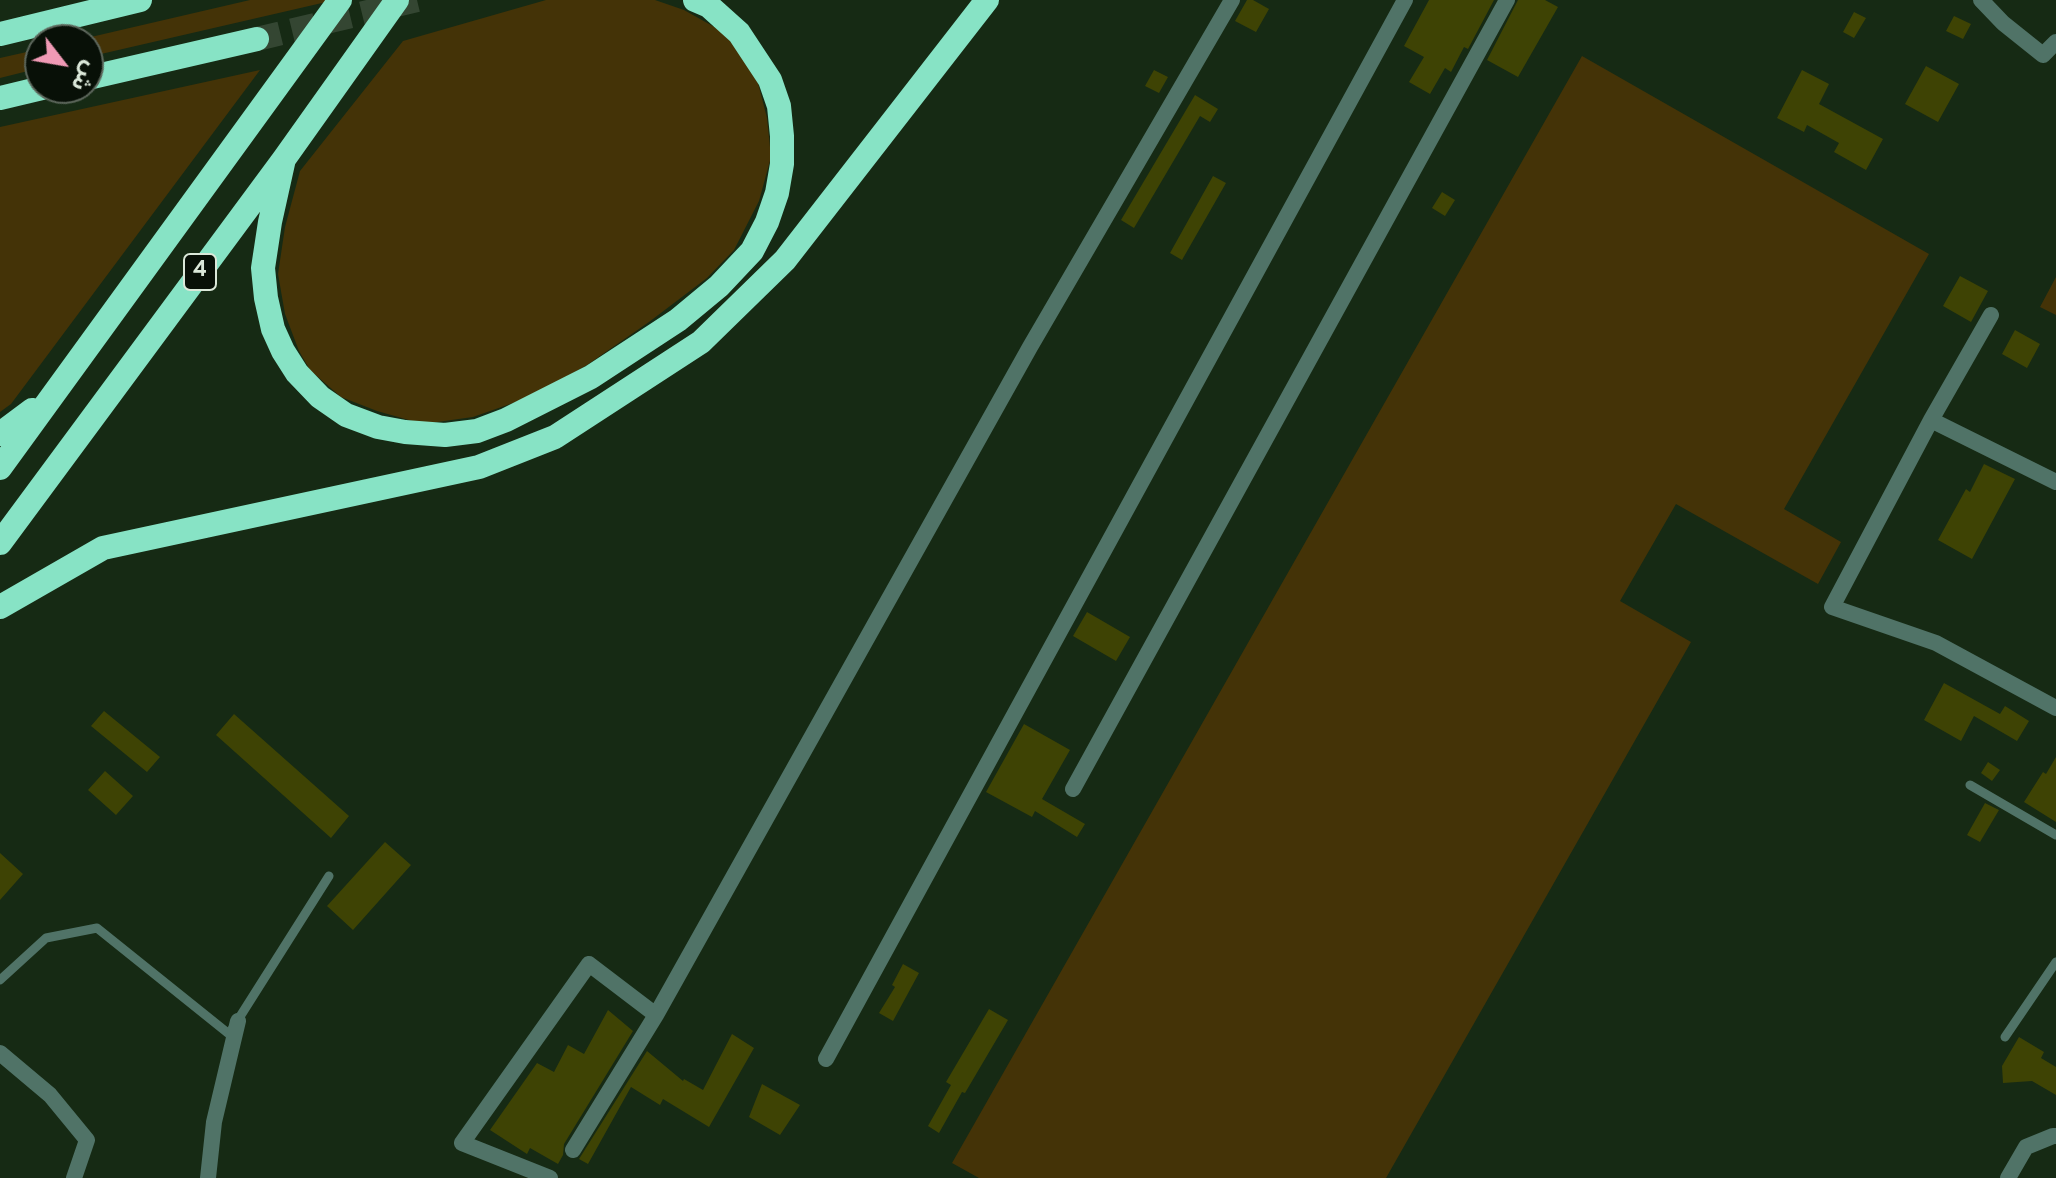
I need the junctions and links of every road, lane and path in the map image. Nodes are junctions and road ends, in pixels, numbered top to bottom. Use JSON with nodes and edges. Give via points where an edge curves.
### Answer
{"nodes":[{"id":1,"x":140,"y":0,"type":"edge"},
{"id":2,"x":340,"y":0,"type":"edge"},
{"id":3,"x":397,"y":0,"type":"edge"},
{"id":4,"x":695,"y":0,"type":"edge"},
{"id":5,"x":987,"y":0,"type":"edge"},
{"id":6,"x":1232,"y":0,"type":"edge"},
{"id":7,"x":1405,"y":0,"type":"edge"},
{"id":8,"x":1507,"y":0,"type":"edge"},
{"id":9,"x":1981,"y":0,"type":"edge"},
{"id":10,"x":0,"y":34,"type":"edge"},
{"id":11,"x":257,"y":39,"type":"tunnel mouth"},
{"id":12,"x":2056,"y":42,"type":"edge"},
{"id":13,"x":104,"y":74,"type":"edge"},
{"id":14,"x":24,"y":92,"type":"edge"},
{"id":15,"x":0,"y":98,"type":"edge"},
{"id":16,"x":284,"y":159,"type":"junction"},
{"id":17,"x":1991,"y":315,"type":"dead end"},
{"id":18,"x":53,"y":394,"type":"junction"},
{"id":19,"x":1931,"y":420,"type":"junction"},
{"id":20,"x":0,"y":434,"type":"edge"},
{"id":21,"x":0,"y":468,"type":"edge"},
{"id":22,"x":2056,"y":482,"type":"edge"},
{"id":23,"x":0,"y":543,"type":"edge"},
{"id":24,"x":0,"y":607,"type":"edge"},
{"id":25,"x":2056,"y":708,"type":"edge"},
{"id":26,"x":1970,"y":785,"type":"dead end"},
{"id":27,"x":1073,"y":789,"type":"dead end"},
{"id":28,"x":2056,"y":835,"type":"edge"},
{"id":29,"x":329,"y":876,"type":"dead end"},
{"id":30,"x":2056,"y":962,"type":"edge"},
{"id":31,"x":0,"y":980,"type":"edge"},
{"id":32,"x":656,"y":1015,"type":"junction"},
{"id":33,"x":238,"y":1021,"type":"junction"},
{"id":34,"x":2005,"y":1037,"type":"dead end"},
{"id":35,"x":0,"y":1053,"type":"edge"},
{"id":36,"x":826,"y":1059,"type":"dead end"},
{"id":37,"x":2056,"y":1136,"type":"edge"},
{"id":38,"x":573,"y":1150,"type":"dead end"},
{"id":39,"x":74,"y":1178,"type":"edge"},
{"id":40,"x":208,"y":1178,"type":"edge"},
{"id":41,"x":550,"y":1178,"type":"edge"},
{"id":42,"x":2008,"y":1178,"type":"edge"}],
"edges":[{"from":1,"to":10,"type":"highway"},
{"from":2,"to":18,"type":"highway","number":"4"},
{"from":3,"to":16,"type":"highway","number":"4"},
{"from":4,"to":16,"type":"highway","via":[[739,33],[770,80],[779,106],[782,164],[767,222],[752,251],[678,320],[591,377],[506,420],[445,435],[378,427],[346,415],[297,373],[273,329],[263,268]]},
{"from":5,"to":24,"type":"highway","via":[[785,260],[701,342],[555,437],[479,467],[103,548]]},
{"from":6,"to":32,"type":"street","via":[[1030,347]]},
{"from":7,"to":36,"type":"street"},
{"from":8,"to":27,"type":"street"},
{"from":9,"to":12,"type":"street","via":[[2043,55]]},
{"from":11,"to":13,"type":"highway"},
{"from":14,"to":15,"type":"highway"},
{"from":16,"to":23,"type":"highway","number":"4"},
{"from":17,"to":19,"type":"street"},
{"from":18,"to":20,"type":"highway"},
{"from":18,"to":21,"type":"highway","number":"4"},
{"from":19,"to":22,"type":"street"},
{"from":19,"to":25,"type":"street","via":[[1832,607],[1936,643]]},
{"from":26,"to":28,"type":"lane"},
{"from":29,"to":33,"type":"lane"},
{"from":30,"to":34,"type":"lane"},
{"from":31,"to":33,"type":"lane","via":[[46,938],[97,928],[229,1034]]},
{"from":32,"to":38,"type":"street"},
{"from":32,"to":41,"type":"street","via":[[589,964],[462,1143]]},
{"from":33,"to":40,"type":"street","via":[[214,1122]]},
{"from":35,"to":39,"type":"street","via":[[50,1095],[87,1140]]},
{"from":37,"to":42,"type":"street","via":[[2026,1147]]}]}
